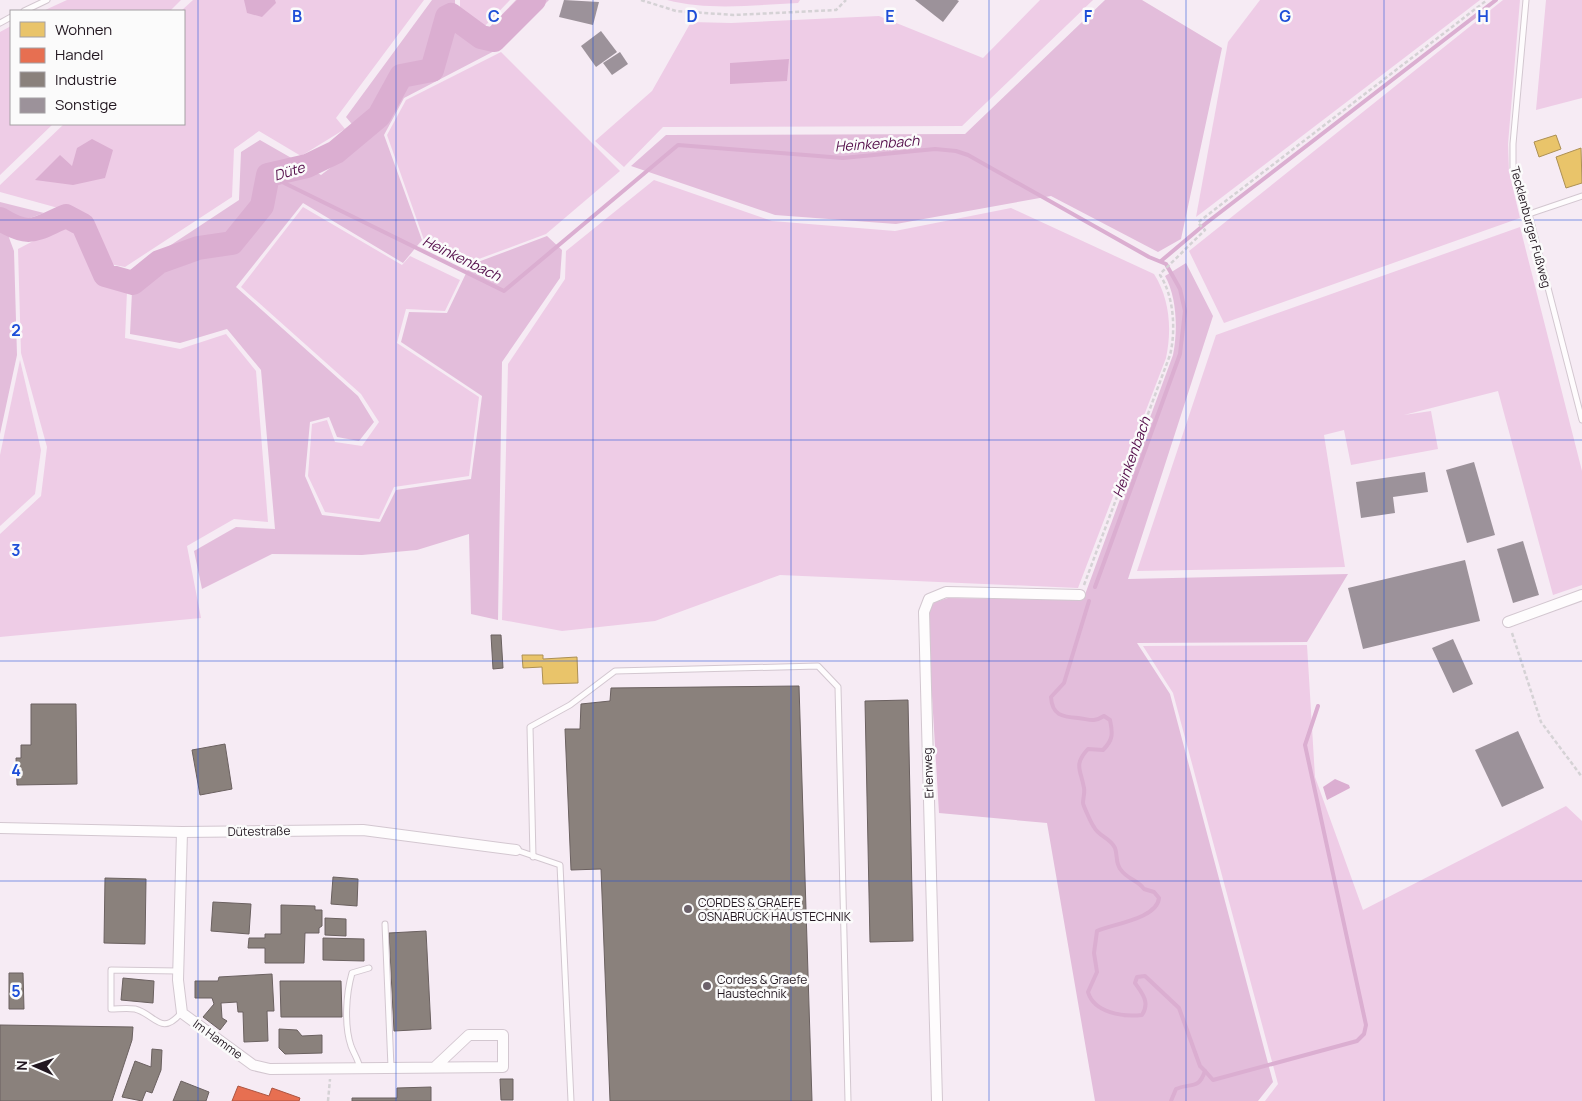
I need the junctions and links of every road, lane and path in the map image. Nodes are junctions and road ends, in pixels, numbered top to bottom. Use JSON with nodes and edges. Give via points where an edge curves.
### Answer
{"nodes":[{"id":1,"x":47,"y":0,"type":"edge"},
{"id":2,"x":641,"y":0,"type":"edge"},
{"id":3,"x":846,"y":0,"type":"edge"},
{"id":4,"x":1487,"y":0,"type":"edge"},
{"id":5,"x":1526,"y":0,"type":"edge"},
{"id":6,"x":26,"y":10,"type":"edge"},
{"id":7,"x":1582,"y":196,"type":"edge"},
{"id":8,"x":1529,"y":214,"type":"junction"},
{"id":9,"x":1582,"y":420,"type":"edge"},
{"id":10,"x":1080,"y":595,"type":"joint"},
{"id":11,"x":1582,"y":595,"type":"edge"},
{"id":12,"x":1508,"y":622,"type":"joint"},
{"id":13,"x":1582,"y":777,"type":"edge"},
{"id":14,"x":0,"y":828,"type":"edge"},
{"id":15,"x":182,"y":832,"type":"junction"},
{"id":16,"x":516,"y":850,"type":"joint"},
{"id":17,"x":533,"y":857,"type":"junction"},
{"id":18,"x":385,"y":924,"type":"dead end"},
{"id":19,"x":369,"y":968,"type":"dead end"},
{"id":20,"x":178,"y":971,"type":"junction"},
{"id":21,"x":182,"y":1012,"type":"junction"},
{"id":22,"x":391,"y":1067,"type":"junction"},
{"id":23,"x":435,"y":1067,"type":"junction"},
{"id":24,"x":330,"y":1068,"type":"junction"},
{"id":25,"x":360,"y":1068,"type":"junction"},
{"id":26,"x":328,"y":1101,"type":"edge"},
{"id":27,"x":571,"y":1101,"type":"edge"},
{"id":28,"x":848,"y":1101,"type":"edge"},
{"id":29,"x":937,"y":1101,"type":"edge"}],
"edges":[{"from":1,"to":6,"type":"lane"},
{"from":2,"to":3,"type":"path","via":[[676,11],[734,15],[836,10]]},
{"from":4,"to":10,"type":"path","via":[[1201,220],[1199,224],[1205,230],[1161,273],[1170,304],[1173,341],[1170,355]]},
{"from":5,"to":8,"type":"lane","name":"Tecklenburger Fußweg","via":[[1513,144],[1514,170]]},
{"from":7,"to":8,"type":"lane"},
{"from":8,"to":9,"type":"lane","name":"Tecklenburger Fußweg"},
{"from":10,"to":29,"type":"street","name":"Erlenweg","via":[[946,592],[929,600],[924,612]]},
{"from":11,"to":12,"type":"street"},
{"from":12,"to":13,"type":"path","via":[[1541,722]]},
{"from":14,"to":15,"type":"street","name":"Dütestraße"},
{"from":15,"to":16,"type":"street","name":"Dütestraße","via":[[363,830]]},
{"from":15,"to":20,"type":"street","name":"Im Hamme"},
{"from":16,"to":17,"type":"lane"},
{"from":17,"to":27,"type":"lane","via":[[560,865]]},
{"from":17,"to":28,"type":"lane","via":[[530,727],[570,705],[615,671],[818,666],[838,687]]},
{"from":18,"to":22,"type":"lane"},
{"from":19,"to":25,"type":"lane","via":[[352,973],[349,983],[347,1024]]},
{"from":20,"to":21,"type":"street","name":"Im Hamme"},
{"from":20,"to":21,"type":"lane","via":[[112,970],[111,1009],[134,1009],[164,1024],[174,1022]]},
{"from":21,"to":24,"type":"street","name":"Im Hamme","via":[[253,1065],[270,1069]]},
{"from":22,"to":23,"type":"street","name":"Im Hamme"},
{"from":22,"to":25,"type":"street","name":"Im Hamme"},
{"from":23,"to":23,"type":"street","name":"Im Hamme","via":[[503,1067],[503,1035],[469,1035]]},
{"from":24,"to":25,"type":"street","name":"Im Hamme"},
{"from":24,"to":26,"type":"path"}]}
